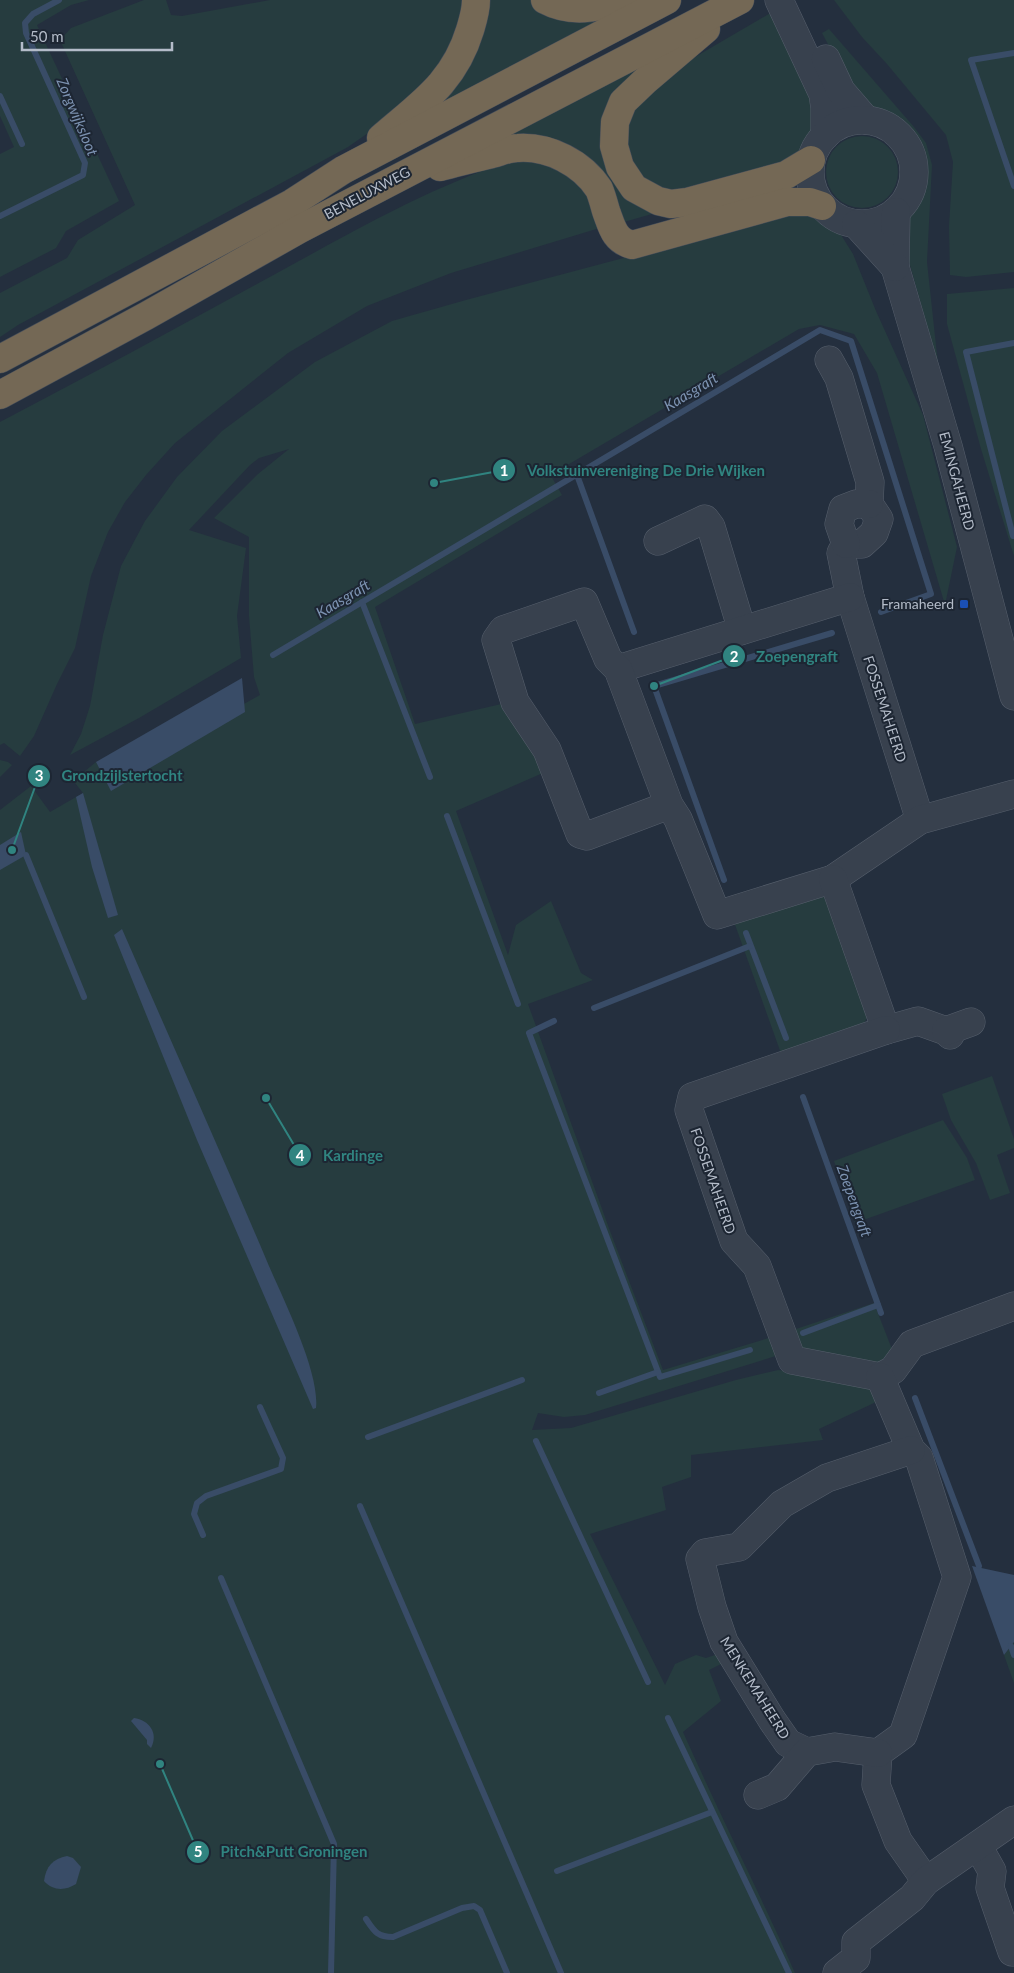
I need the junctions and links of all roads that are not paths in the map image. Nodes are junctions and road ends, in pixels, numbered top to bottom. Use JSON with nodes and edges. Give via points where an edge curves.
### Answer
{"nodes":[{"id":1,"x":476,"y":0,"type":"edge"},
{"id":2,"x":545,"y":0,"type":"edge"},
{"id":3,"x":624,"y":0,"type":"edge"},
{"id":4,"x":667,"y":0,"type":"edge"},
{"id":5,"x":740,"y":0,"type":"edge"},
{"id":6,"x":787,"y":2,"type":"edge"},
{"id":7,"x":866,"y":120,"type":"junction"},
{"id":8,"x":825,"y":136,"type":"junction"},
{"id":9,"x":811,"y":160,"type":"junction"},
{"id":10,"x":343,"y":170,"type":"junction"},
{"id":11,"x":393,"y":180,"type":"junction"},
{"id":12,"x":822,"y":206,"type":"junction"},
{"id":13,"x":896,"y":212,"type":"junction"},
{"id":14,"x":856,"y":224,"type":"junction"},
{"id":15,"x":895,"y":267,"type":"junction"},
{"id":16,"x":0,"y":359,"type":"edge"},
{"id":17,"x":829,"y":360,"type":"dead end"},
{"id":18,"x":0,"y":395,"type":"edge"},
{"id":19,"x":658,"y":541,"type":"dead end"},
{"id":20,"x":850,"y":598,"type":"junction"},
{"id":21,"x":742,"y":630,"type":"junction"},
{"id":22,"x":618,"y":669,"type":"junction"},
{"id":23,"x":1014,"y":696,"type":"edge"},
{"id":24,"x":1014,"y":794,"type":"edge"},
{"id":25,"x":669,"y":806,"type":"junction"},
{"id":26,"x":920,"y":820,"type":"junction"},
{"id":27,"x":833,"y":879,"type":"junction"},
{"id":28,"x":956,"y":1029,"type":"dead end"},
{"id":29,"x":886,"y":1030,"type":"junction"},
{"id":30,"x":1014,"y":1306,"type":"edge"},
{"id":31,"x":880,"y":1377,"type":"junction"},
{"id":32,"x":911,"y":1450,"type":"junction"},
{"id":33,"x":808,"y":1752,"type":"junction"},
{"id":34,"x":878,"y":1753,"type":"junction"},
{"id":35,"x":758,"y":1794,"type":"dead end"},
{"id":36,"x":1014,"y":1820,"type":"edge"},
{"id":37,"x":978,"y":1846,"type":"junction"},
{"id":38,"x":926,"y":1881,"type":"junction"},
{"id":39,"x":1012,"y":1952,"type":"dead end"},
{"id":40,"x":837,"y":1973,"type":"edge"}],
"edges":[{"from":1,"to":10,"type":"highway","via":[[465,46],[450,74],[431,96]]},
{"from":2,"to":3,"type":"highway","via":[[573,10]]},
{"from":4,"to":10,"type":"highway","name":"BENELUXWEG"},
{"from":5,"to":9,"type":"highway","via":[[623,102],[615,122],[614,146],[620,167],[634,188],[670,204],[786,175]]},
{"from":5,"to":11,"type":"highway","name":"BENELUXWEG"},
{"from":6,"to":7,"type":"street","via":[[841,92]]},
{"from":6,"to":8,"type":"street","via":[[823,94]]},
{"from":7,"to":8,"type":"street","via":[[845,122]]},
{"from":7,"to":13,"type":"street","via":[[895,131],[913,158],[912,189]]},
{"from":8,"to":9,"type":"street"},
{"from":9,"to":12,"type":"street","via":[[810,182]]},
{"from":10,"to":16,"type":"highway","name":"BENELUXWEG","via":[[292,203]]},
{"from":11,"to":12,"type":"highway","via":[[517,148],[550,152],[578,167],[590,178],[600,191],[614,234],[632,245],[787,202],[810,202]]},
{"from":11,"to":18,"type":"highway","name":"BENELUXWEG"},
{"from":12,"to":14,"type":"street","via":[[838,219]]},
{"from":13,"to":14,"type":"street","via":[[874,223]]},
{"from":13,"to":15,"type":"street","name":"EMINGAHEERD"},
{"from":14,"to":15,"type":"street","name":"EMINGAHEERD"},
{"from":15,"to":23,"type":"street","name":"EMINGAHEERD","via":[[945,437]]},
{"from":17,"to":20,"type":"street","name":"FOSSEMAHEERD","via":[[839,378],[870,482],[870,504],[879,519],[874,533],[862,544],[846,544],[841,553]]},
{"from":19,"to":21,"type":"street","via":[[714,512],[711,527]]},
{"from":20,"to":21,"type":"street"},
{"from":20,"to":26,"type":"street","name":"FOSSEMAHEERD"},
{"from":21,"to":22,"type":"street"},
{"from":22,"to":25,"type":"street"},
{"from":22,"to":25,"type":"street","via":[[608,659],[584,602],[503,630],[496,640],[515,702],[547,750],[580,834],[588,836]]},
{"from":24,"to":26,"type":"street"},
{"from":25,"to":27,"type":"street","via":[[678,819],[717,915]]},
{"from":26,"to":27,"type":"street"},
{"from":27,"to":29,"type":"street"},
{"from":28,"to":29,"type":"street","name":"FOSSEMAHEERD","via":[[918,1021]]},
{"from":29,"to":31,"type":"street","name":"FOSSEMAHEERD","via":[[692,1097],[689,1110],[734,1241],[757,1266],[792,1360]]},
{"from":30,"to":31,"type":"street","via":[[912,1344],[893,1370]]},
{"from":31,"to":32,"type":"street"},
{"from":32,"to":33,"type":"street","name":"MENKEMAHEERD","via":[[827,1478],[782,1504],[739,1547],[705,1553],[700,1559],[724,1642],[788,1743]]},
{"from":32,"to":34,"type":"street","via":[[919,1458],[957,1577],[903,1735]]},
{"from":33,"to":34,"type":"street","via":[[835,1747]]},
{"from":33,"to":35,"type":"street","via":[[777,1787]]},
{"from":34,"to":38,"type":"street","via":[[876,1785],[898,1841]]},
{"from":36,"to":37,"type":"street"},
{"from":37,"to":38,"type":"street"},
{"from":37,"to":39,"type":"street","via":[[992,1871],[990,1888]]},
{"from":38,"to":40,"type":"street","via":[[912,1898],[856,1942],[856,1958]]}]}
